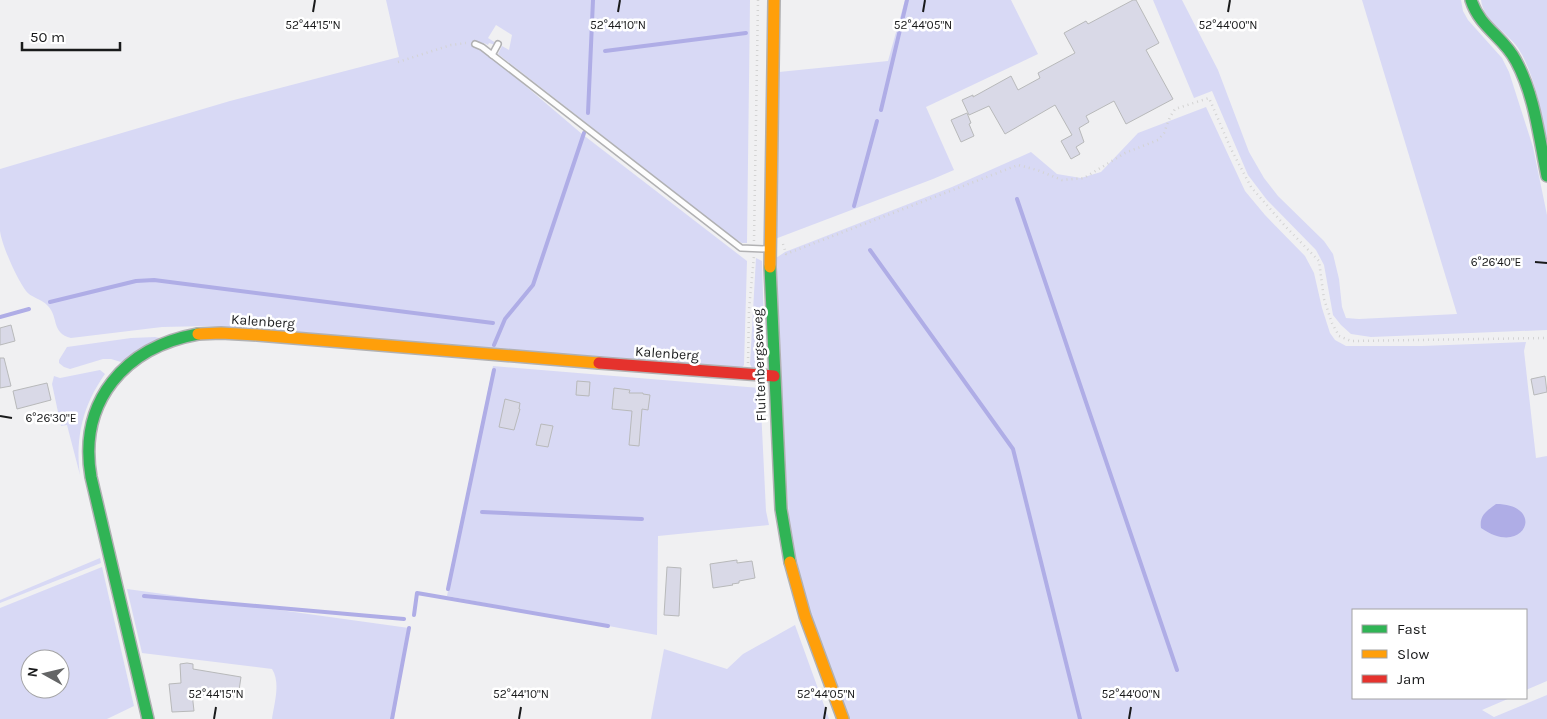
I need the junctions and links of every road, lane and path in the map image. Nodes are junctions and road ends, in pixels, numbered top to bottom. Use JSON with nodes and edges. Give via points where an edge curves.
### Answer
{"nodes":[{"id":1,"x":758,"y":0,"type":"edge"},
{"id":2,"x":774,"y":0,"type":"edge"},
{"id":3,"x":1471,"y":0,"type":"edge"},
{"id":4,"x":475,"y":44,"type":"joint"},
{"id":5,"x":498,"y":44,"type":"dead end"},
{"id":6,"x":492,"y":55,"type":"junction"},
{"id":7,"x":398,"y":62,"type":"dead end"},
{"id":8,"x":1547,"y":176,"type":"edge"},
{"id":9,"x":782,"y":244,"type":"dead end"},
{"id":10,"x":769,"y":249,"type":"junction"},
{"id":11,"x":754,"y":250,"type":"junction"},
{"id":12,"x":1547,"y":338,"type":"edge"},
{"id":13,"x":747,"y":374,"type":"junction"},
{"id":14,"x":774,"y":376,"type":"junction"},
{"id":15,"x":148,"y":719,"type":"edge"},
{"id":16,"x":843,"y":719,"type":"edge"}],
"edges":[{"from":1,"to":11,"type":"path","name":"Fluitenbergseweg"},
{"from":2,"to":10,"type":"street","name":"Fluitenbergseweg"},
{"from":3,"to":8,"type":"street","via":[[1479,20],[1507,45],[1517,62],[1531,103]]},
{"from":4,"to":6,"type":"lane"},
{"from":4,"to":7,"type":"path","via":[[451,45]]},
{"from":5,"to":6,"type":"lane"},
{"from":6,"to":11,"type":"lane","via":[[741,248]]},
{"from":9,"to":12,"type":"path","via":[[786,254],[1018,165],[1062,180],[1084,178],[1125,153],[1158,140],[1175,109],[1209,98],[1251,187],[1319,261],[1324,298],[1339,336],[1351,341]]},
{"from":10,"to":11,"type":"lane"},
{"from":10,"to":14,"type":"street","name":"Fluitenbergseweg"},
{"from":11,"to":13,"type":"path","name":"Fluitenbergseweg"},
{"from":13,"to":14,"type":"street","name":"Kalenberg"},
{"from":13,"to":15,"type":"street","name":"Kalenberg","via":[[218,333],[172,339],[149,350],[119,375],[100,401],[89,434],[89,466]]},
{"from":14,"to":16,"type":"street","name":"Fluitenbergseweg","via":[[780,501],[790,566],[814,643]]}]}
